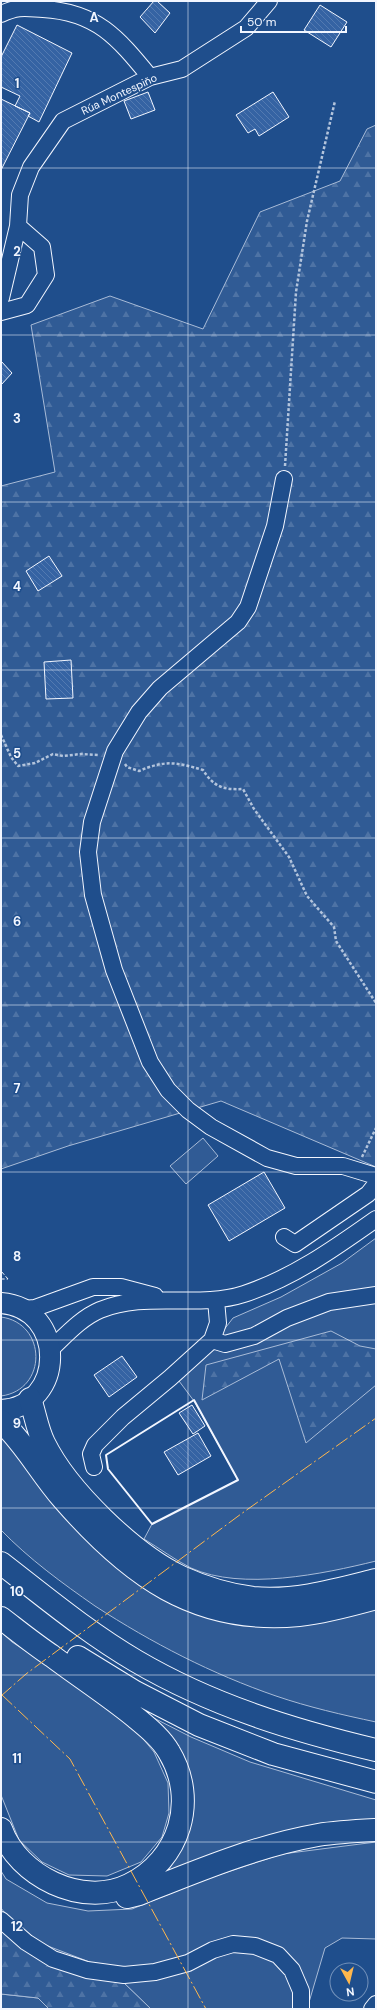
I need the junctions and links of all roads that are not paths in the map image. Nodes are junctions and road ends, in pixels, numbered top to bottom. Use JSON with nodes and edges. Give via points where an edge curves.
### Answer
{"nodes":[{"id":1,"x":269,"y":1,"type":"edge"},
{"id":2,"x":1,"y":14,"type":"edge"},
{"id":3,"x":150,"y":77,"type":"junction"},
{"id":4,"x":18,"y":226,"type":"junction"},
{"id":5,"x":1,"y":298,"type":"edge"},
{"id":6,"x":1,"y":312,"type":"edge"},
{"id":7,"x":284,"y":479,"type":"road end"},
{"id":8,"x":376,"y":1176,"type":"edge"},
{"id":9,"x":376,"y":1184,"type":"edge"},
{"id":10,"x":376,"y":1219,"type":"edge"},
{"id":11,"x":284,"y":1237,"type":"dead end"},
{"id":12,"x":376,"y":1295,"type":"edge"},
{"id":13,"x":216,"y":1300,"type":"junction"},
{"id":14,"x":170,"y":1301,"type":"junction"},
{"id":15,"x":1,"y":1303,"type":"edge"},
{"id":16,"x":23,"y":1309,"type":"junction"},
{"id":17,"x":212,"y":1340,"type":"junction"},
{"id":18,"x":51,"y":1349,"type":"junction"},
{"id":19,"x":30,"y":1399,"type":"junction"},
{"id":20,"x":1,"y":1410,"type":"edge"},
{"id":21,"x":1,"y":1422,"type":"edge"},
{"id":22,"x":94,"y":1467,"type":"dead end"},
{"id":23,"x":1,"y":1563,"type":"edge"},
{"id":24,"x":376,"y":1580,"type":"edge"},
{"id":25,"x":376,"y":1598,"type":"edge"},
{"id":26,"x":1,"y":1603,"type":"edge"},
{"id":27,"x":1,"y":1618,"type":"edge"},
{"id":28,"x":376,"y":1750,"type":"edge"},
{"id":29,"x":376,"y":1782,"type":"edge"},
{"id":30,"x":1,"y":1829,"type":"edge"},
{"id":31,"x":376,"y":1830,"type":"edge"},
{"id":32,"x":1,"y":1852,"type":"edge"},
{"id":33,"x":1,"y":1920,"type":"edge"},
{"id":34,"x":376,"y":2004,"type":"edge"},
{"id":35,"x":301,"y":2009,"type":"edge"},
{"id":36,"x":372,"y":2009,"type":"edge"}],
"edges":[{"from":1,"to":3,"type":"street","name":"Rúa Montespiño","via":[[240,32],[182,69]]},
{"from":2,"to":3,"type":"street","via":[[15,8],[60,10],[96,23],[121,42]]},
{"from":3,"to":4,"type":"street","name":"Rúa Montespiño","via":[[63,121],[31,167],[20,195]]},
{"from":4,"to":5,"type":"street","name":"Rúa Montespiño"},
{"from":4,"to":6,"type":"street","via":[[42,247],[46,275],[27,305]]},
{"from":7,"to":8,"type":"street","via":[[275,526],[248,607],[238,622],[160,688],[139,712],[115,751],[92,822],[88,852],[93,895],[114,970],[150,1062],[168,1090],[188,1110],[211,1127],[267,1158],[296,1166],[343,1166]]},
{"from":9,"to":11,"type":"street","via":[[368,1194],[295,1244]]},
{"from":10,"to":13,"type":"street","via":[[310,1263],[273,1283],[244,1294]]},
{"from":12,"to":17,"type":"street","via":[[329,1302],[288,1318],[254,1336],[225,1344]]},
{"from":13,"to":14,"type":"street"},
{"from":13,"to":17,"type":"street","via":[[218,1323]]},
{"from":14,"to":16,"type":"street","via":[[121,1287],[94,1287],[35,1308]]},
{"from":14,"to":18,"type":"street","via":[[135,1301],[99,1310],[80,1322]]},
{"from":15,"to":16,"type":"main road"},
{"from":16,"to":18,"type":"main road","via":[[36,1319],[46,1333]]},
{"from":17,"to":22,"type":"street","via":[[123,1417],[95,1445],[91,1454]]},
{"from":18,"to":19,"type":"main road","via":[[47,1377]]},
{"from":19,"to":20,"type":"main road","via":[[18,1406]]},
{"from":19,"to":24,"type":"highway","via":[[43,1442],[64,1474],[92,1507],[133,1545],[180,1576],[222,1592],[254,1598],[311,1595]]},
{"from":21,"to":25,"type":"highway","via":[[29,1453],[44,1477],[109,1548],[157,1584],[187,1600],[216,1610],[272,1616],[300,1615]]},
{"from":23,"to":28,"type":"highway","via":[[79,1624],[136,1661],[199,1693],[256,1717]]},
{"from":26,"to":29,"type":"highway","via":[[96,1669],[199,1725],[273,1754]]},
{"from":27,"to":30,"type":"highway","via":[[109,1696],[152,1732],[168,1751],[178,1772],[183,1799],[182,1820],[174,1841],[162,1859],[146,1875],[128,1886],[106,1891],[66,1888],[45,1879],[28,1868],[4,1838]]},
{"from":31,"to":32,"type":"highway","via":[[318,1836],[262,1849],[109,1902],[64,1898],[40,1888],[22,1878]]},
{"from":33,"to":35,"type":"street","via":[[26,1942],[53,1959],[87,1970],[124,1975],[155,1972],[188,1963],[213,1950],[234,1944],[255,1946],[278,1955],[292,1970],[301,1991]]},
{"from":34,"to":36,"type":"street"}]}
